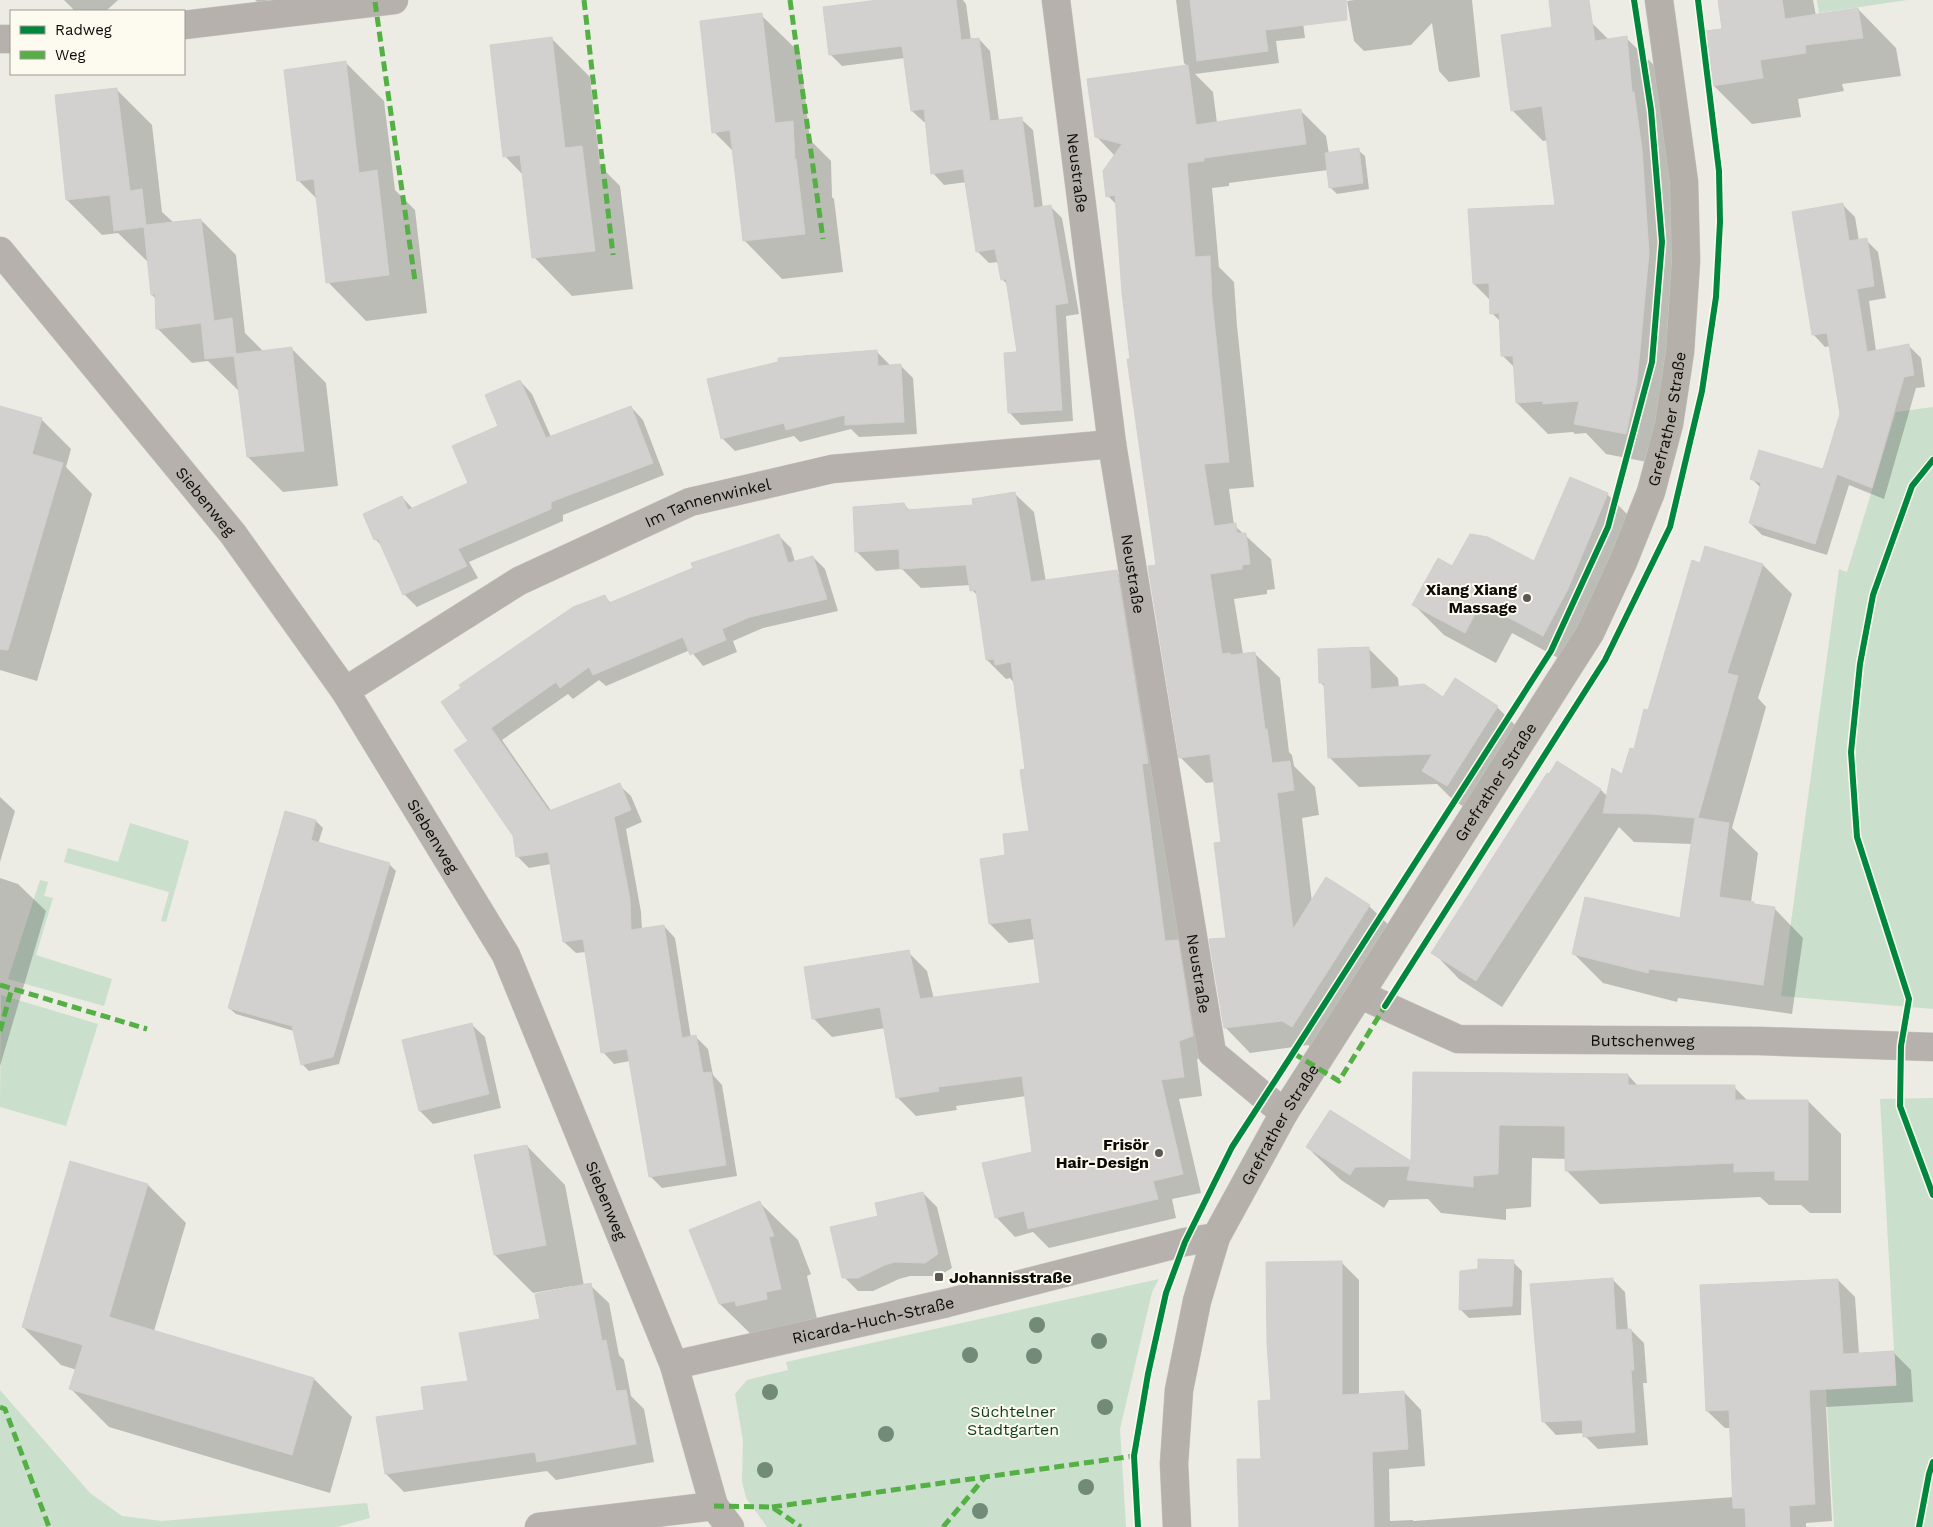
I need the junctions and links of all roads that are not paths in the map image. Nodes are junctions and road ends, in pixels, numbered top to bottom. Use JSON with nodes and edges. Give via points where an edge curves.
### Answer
{"nodes":[{"id":1,"x":394,"y":0,"type":"edge"},
{"id":2,"x":1056,"y":0,"type":"edge"},
{"id":3,"x":1659,"y":0,"type":"edge"},
{"id":4,"x":185,"y":25,"type":"edge"},
{"id":5,"x":0,"y":251,"type":"edge"},
{"id":6,"x":1112,"y":444,"type":"junction"},
{"id":7,"x":345,"y":691,"type":"junction"},
{"id":8,"x":1361,"y":994,"type":"junction"},
{"id":9,"x":1933,"y":1047,"type":"edge"},
{"id":10,"x":1284,"y":1113,"type":"junction"},
{"id":11,"x":1216,"y":1238,"type":"junction"},
{"id":12,"x":674,"y":1365,"type":"junction"},
{"id":13,"x":722,"y":1516,"type":"edge"},
{"id":14,"x":539,"y":1527,"type":"edge"},
{"id":15,"x":1177,"y":1527,"type":"edge"}],
"edges":[{"from":1,"to":4,"type":"street"},
{"from":2,"to":6,"type":"street","name":"Neustraße"},
{"from":3,"to":8,"type":"main road","name":"Grefrather Straße","via":[[1684,182],[1686,261],[1680,352],[1669,424],[1650,492],[1623,562],[1590,633]]},
{"from":5,"to":7,"type":"street","name":"Siebenweg","via":[[233,534]]},
{"from":6,"to":7,"type":"street","name":"Im Tannenwinkel","via":[[832,469],[690,502],[520,581]]},
{"from":6,"to":10,"type":"street","name":"Neustraße","via":[[1212,1053]]},
{"from":7,"to":12,"type":"street","name":"Siebenweg","via":[[506,955]]},
{"from":8,"to":9,"type":"street","name":"Butschenweg","via":[[1458,1039],[1760,1041]]},
{"from":8,"to":10,"type":"main road","name":"Grefrather Straße"},
{"from":10,"to":11,"type":"main road","name":"Grefrather Straße"},
{"from":11,"to":12,"type":"street","name":"Ricarda-Huch-Straße","via":[[1185,1242],[947,1303]]},
{"from":11,"to":15,"type":"main road","name":"Grefrather Straße","via":[[1197,1301],[1179,1390],[1174,1464]]},
{"from":12,"to":13,"type":"street","name":"Siebenweg"},
{"from":13,"to":14,"type":"street"}]}
